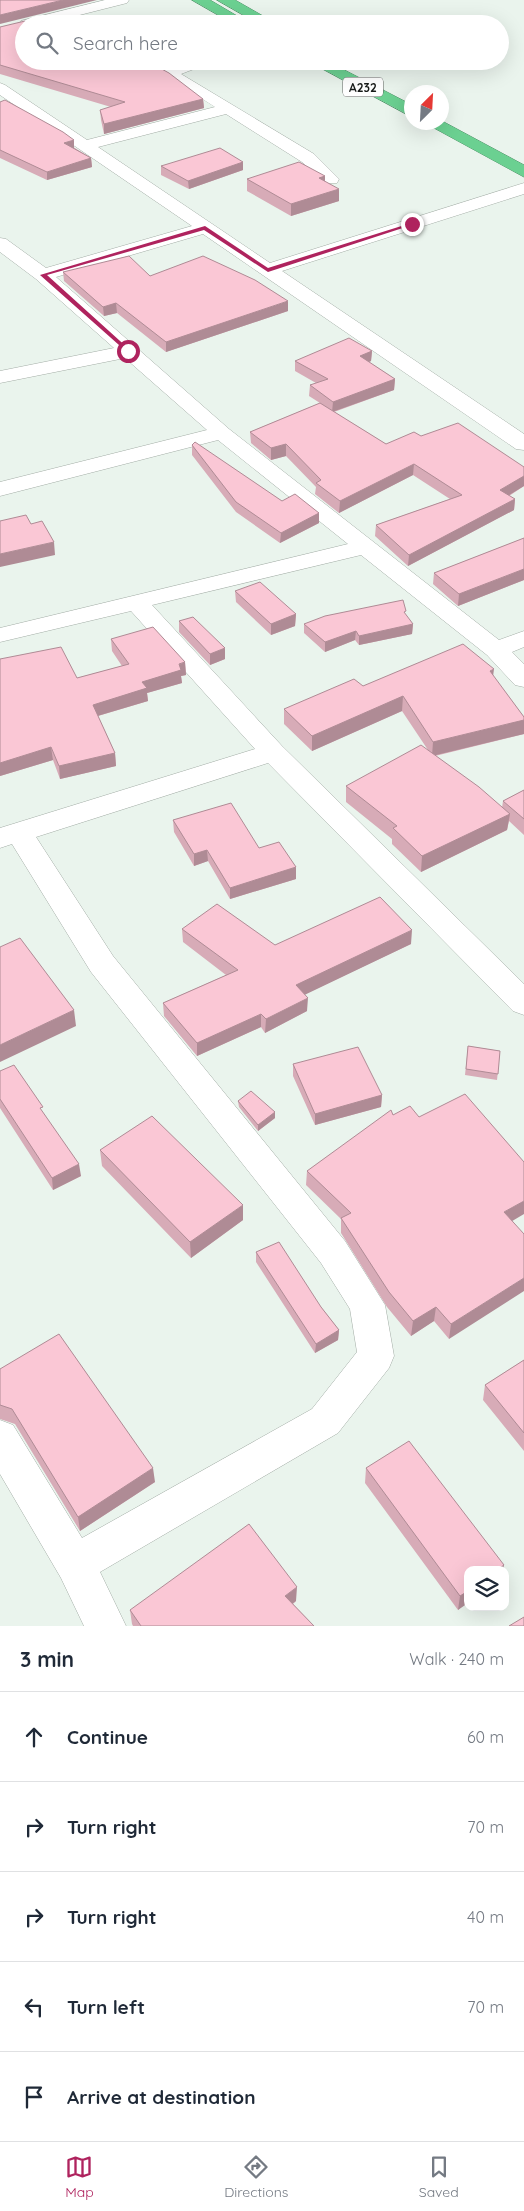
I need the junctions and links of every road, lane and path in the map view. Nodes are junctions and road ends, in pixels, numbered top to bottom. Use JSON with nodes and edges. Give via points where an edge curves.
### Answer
{"nodes":[{"id":1,"x":122,"y":0,"type":"edge"},
{"id":2,"x":199,"y":0,"type":"edge"},
{"id":3,"x":224,"y":0,"type":"edge"},
{"id":4,"x":68,"y":14,"type":"junction"},
{"id":5,"x":64,"y":15,"type":"edge"},
{"id":6,"x":72,"y":15,"type":"edge"},
{"id":7,"x":227,"y":15,"type":"edge"},
{"id":8,"x":253,"y":15,"type":"edge"},
{"id":9,"x":164,"y":70,"type":"edge"},
{"id":10,"x":176,"y":70,"type":"edge"},
{"id":11,"x":333,"y":70,"type":"edge"},
{"id":12,"x":361,"y":70,"type":"edge"},
{"id":13,"x":168,"y":73,"type":"junction"},
{"id":14,"x":0,"y":88,"type":"edge"},
{"id":15,"x":404,"y":92,"type":"edge"},
{"id":16,"x":404,"y":108,"type":"edge"},
{"id":17,"x":227,"y":109,"type":"junction"},
{"id":18,"x":449,"y":116,"type":"edge"},
{"id":19,"x":446,"y":130,"type":"edge"},
{"id":20,"x":86,"y":145,"type":"junction"},
{"id":21,"x":524,"y":154,"type":"edge"},
{"id":22,"x":524,"y":172,"type":"edge"},
{"id":23,"x":331,"y":179,"type":"dead end"},
{"id":24,"x":524,"y":188,"type":"edge"},
{"id":25,"x":205,"y":228,"type":"junction"},
{"id":26,"x":0,"y":243,"type":"edge"},
{"id":27,"x":268,"y":270,"type":"junction"},
{"id":28,"x":43,"y":275,"type":"junction"},
{"id":29,"x":128,"y":351,"type":"junction"},
{"id":30,"x":0,"y":377,"type":"edge"},
{"id":31,"x":222,"y":433,"type":"junction"},
{"id":32,"x":524,"y":444,"type":"edge"},
{"id":33,"x":0,"y":489,"type":"edge"},
{"id":34,"x":365,"y":547,"type":"junction"},
{"id":35,"x":136,"y":602,"type":"junction"},
{"id":36,"x":0,"y":635,"type":"edge"},
{"id":37,"x":524,"y":638,"type":"edge"},
{"id":38,"x":496,"y":650,"type":"junction"},
{"id":39,"x":524,"y":679,"type":"edge"},
{"id":40,"x":273,"y":752,"type":"junction"},
{"id":41,"x":9,"y":835,"type":"edge"},
{"id":42,"x":524,"y":1002,"type":"edge"},
{"id":43,"x":0,"y":1438,"type":"edge"},
{"id":44,"x":75,"y":1564,"type":"junction"},
{"id":45,"x":105,"y":1626,"type":"edge"}],
"edges":[{"from":1,"to":4,"type":"street"},
{"from":2,"to":7,"type":"highway"},
{"from":3,"to":8,"type":"highway"},
{"from":4,"to":5,"type":"street"},
{"from":4,"to":6,"type":"street"},
{"from":9,"to":13,"type":"street"},
{"from":10,"to":13,"type":"street"},
{"from":11,"to":16,"type":"highway","number":"A232"},
{"from":12,"to":15,"type":"highway","number":"A232"},
{"from":13,"to":17,"type":"street"},
{"from":14,"to":20,"type":"street"},
{"from":17,"to":20,"type":"street"},
{"from":17,"to":23,"type":"street","via":[[308,158]]},
{"from":18,"to":21,"type":"highway"},
{"from":19,"to":22,"type":"highway"},
{"from":20,"to":25,"type":"street"},
{"from":24,"to":27,"type":"street"},
{"from":25,"to":27,"type":"street"},
{"from":25,"to":28,"type":"street"},
{"from":26,"to":28,"type":"street"},
{"from":27,"to":32,"type":"street"},
{"from":28,"to":29,"type":"street"},
{"from":29,"to":30,"type":"street"},
{"from":29,"to":31,"type":"street"},
{"from":31,"to":33,"type":"street"},
{"from":31,"to":34,"type":"street"},
{"from":34,"to":35,"type":"street"},
{"from":34,"to":38,"type":"street"},
{"from":35,"to":36,"type":"street"},
{"from":35,"to":40,"type":"street"},
{"from":37,"to":38,"type":"street"},
{"from":38,"to":39,"type":"street"},
{"from":40,"to":41,"type":"street"},
{"from":40,"to":42,"type":"street"},
{"from":41,"to":44,"type":"street","via":[[102,964],[333,1252],[367,1305],[376,1356],[325,1421]]},
{"from":43,"to":44,"type":"street"},
{"from":44,"to":45,"type":"street"}]}
